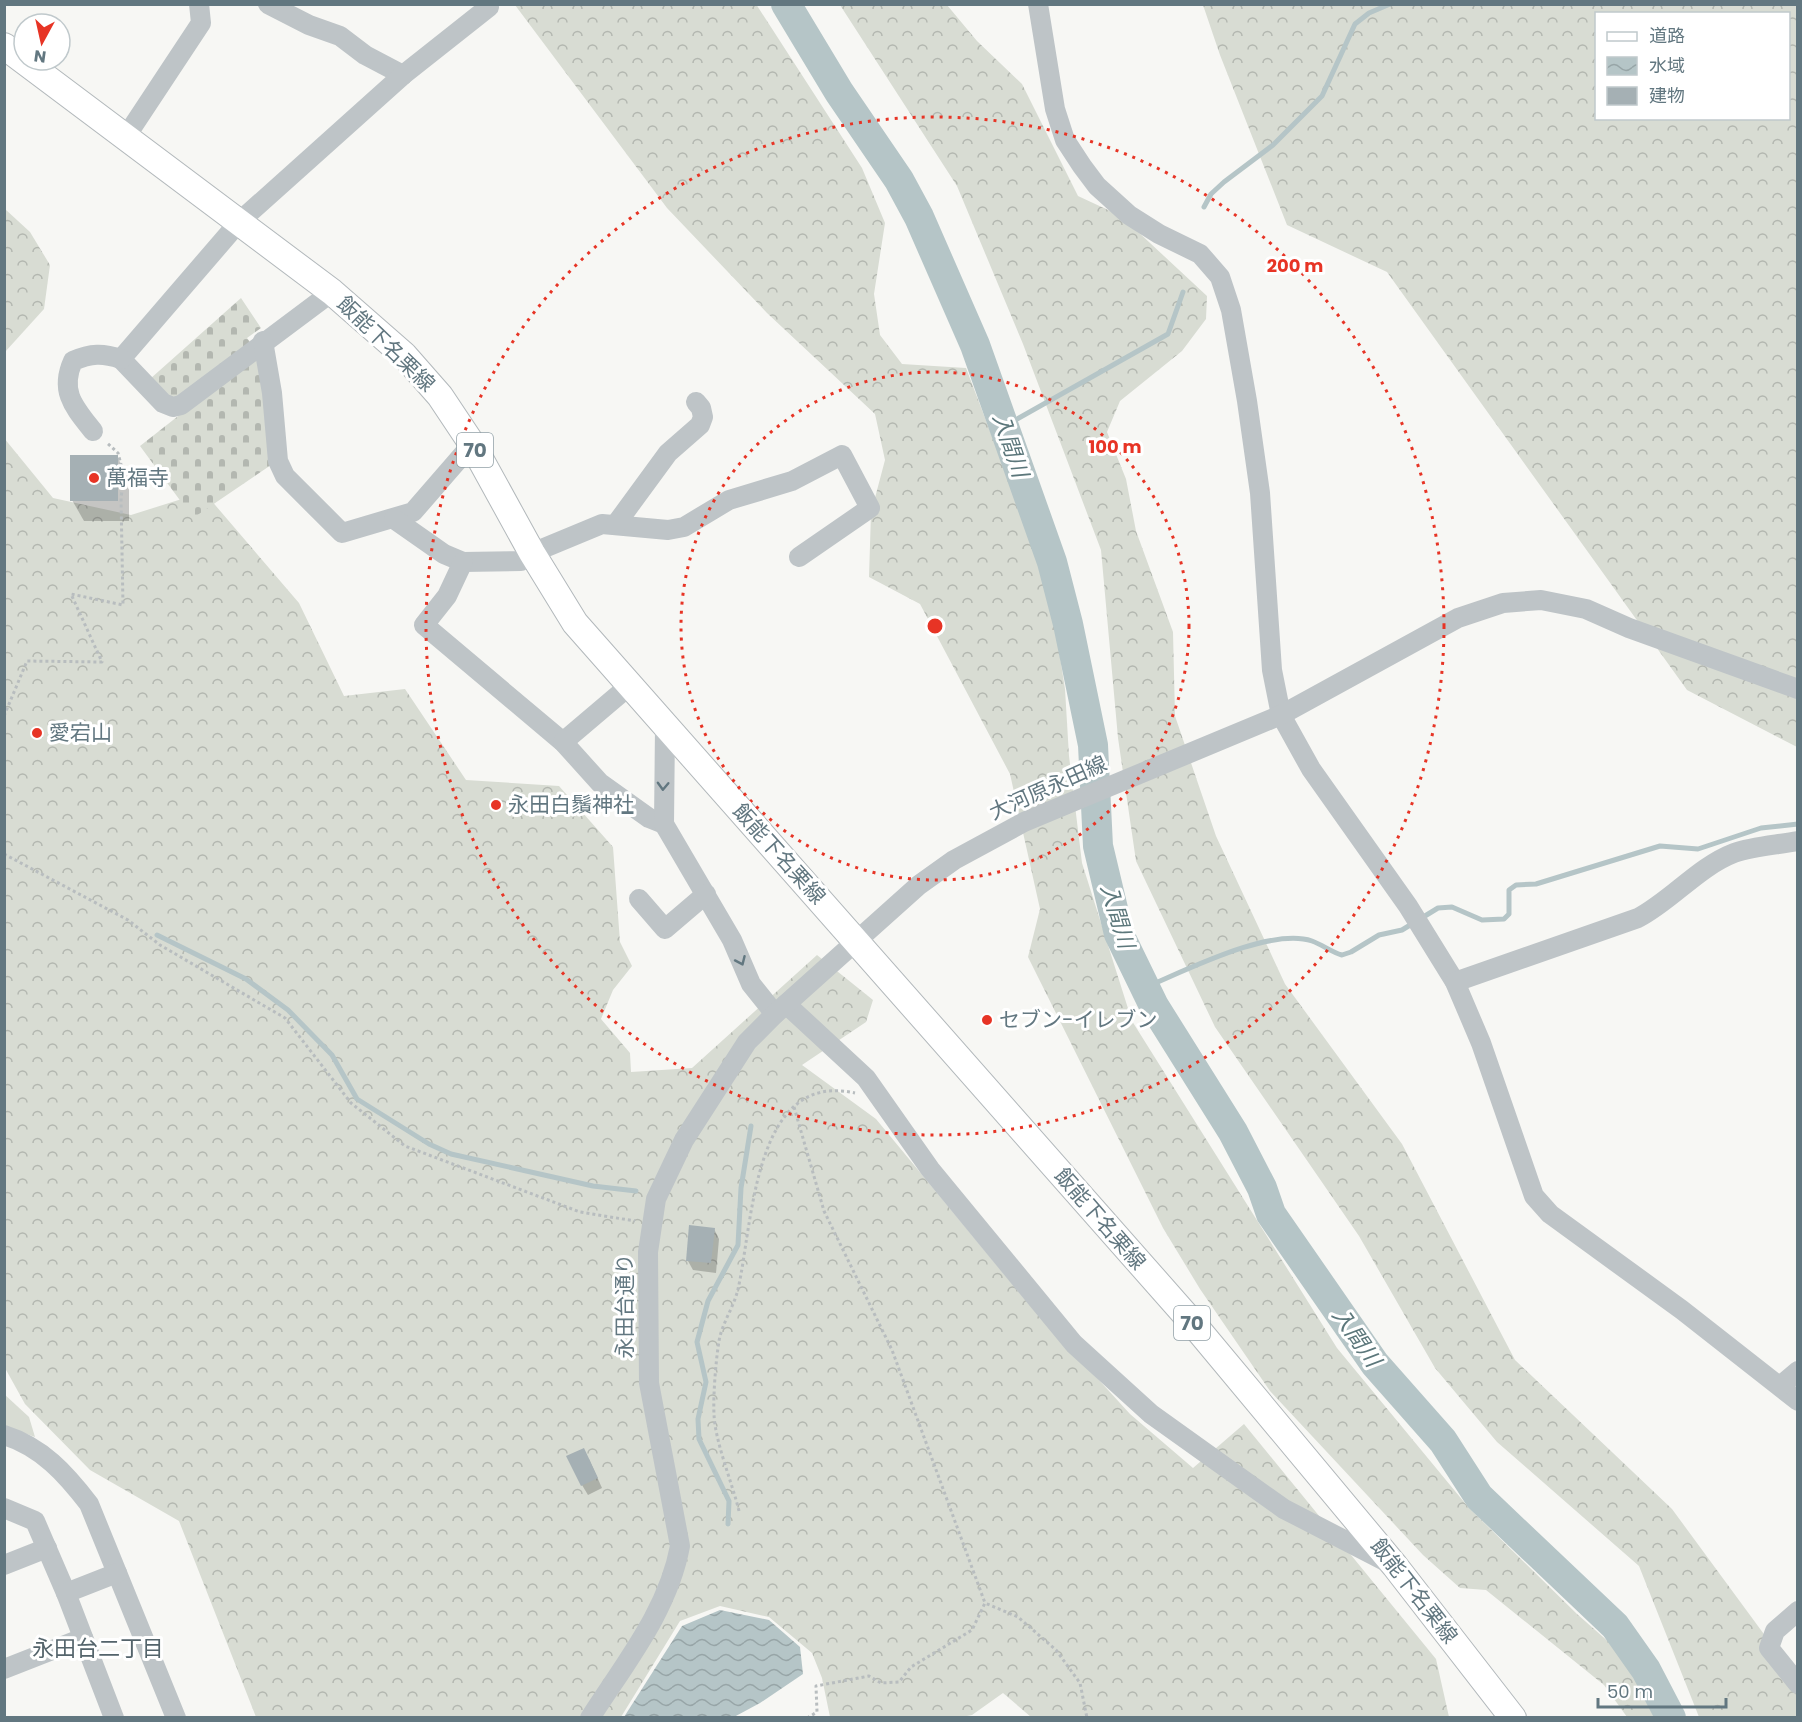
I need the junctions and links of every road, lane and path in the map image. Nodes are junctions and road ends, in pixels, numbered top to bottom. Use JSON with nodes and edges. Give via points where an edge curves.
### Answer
{"nodes":[{"id":1,"x":200,"y":4,"type":"edge"},
{"id":2,"x":268,"y":4,"type":"edge"},
{"id":3,"x":1038,"y":4,"type":"edge"},
{"id":4,"x":489,"y":7,"type":"dead end"},
{"id":5,"x":4,"y":46,"type":"edge"},
{"id":6,"x":403,"y":75,"type":"junction"},
{"id":7,"x":125,"y":138,"type":"junction"},
{"id":8,"x":239,"y":222,"type":"junction"},
{"id":9,"x":332,"y":292,"type":"junction"},
{"id":10,"x":264,"y":341,"type":"junction"},
{"id":11,"x":121,"y":359,"type":"junction"},
{"id":12,"x":696,"y":402,"type":"dead end"},
{"id":13,"x":93,"y":431,"type":"joint"},
{"id":14,"x":472,"y":444,"type":"junction"},
{"id":15,"x":394,"y":519,"type":"junction"},
{"id":16,"x":616,"y":524,"type":"junction"},
{"id":17,"x":532,"y":553,"type":"junction"},
{"id":18,"x":799,"y":557,"type":"dead end"},
{"id":19,"x":462,"y":562,"type":"junction"},
{"id":20,"x":629,"y":686,"type":"junction"},
{"id":21,"x":1797,"y":689,"type":"edge"},
{"id":22,"x":1281,"y":715,"type":"junction"},
{"id":23,"x":4,"y":716,"type":"edge"},
{"id":24,"x":665,"y":728,"type":"junction"},
{"id":25,"x":562,"y":742,"type":"junction"},
{"id":26,"x":664,"y":824,"type":"junction"},
{"id":27,"x":1797,"y":841,"type":"edge"},
{"id":28,"x":4,"y":854,"type":"edge"},
{"id":29,"x":706,"y":894,"type":"junction"},
{"id":30,"x":639,"y":899,"type":"dead end"},
{"id":31,"x":857,"y":940,"type":"junction"},
{"id":32,"x":1455,"y":982,"type":"junction"},
{"id":33,"x":780,"y":1009,"type":"junction"},
{"id":34,"x":794,"y":1107,"type":"junction"},
{"id":35,"x":887,"y":1108,"type":"junction"},
{"id":36,"x":650,"y":1224,"type":"junction"},
{"id":37,"x":1797,"y":1371,"type":"edge"},
{"id":38,"x":1780,"y":1386,"type":"junction"},
{"id":39,"x":1797,"y":1401,"type":"edge"},
{"id":40,"x":4,"y":1436,"type":"edge"},
{"id":41,"x":4,"y":1508,"type":"edge"},
{"id":42,"x":739,"y":1511,"type":"dead end"},
{"id":43,"x":47,"y":1548,"type":"junction"},
{"id":44,"x":4,"y":1565,"type":"edge"},
{"id":45,"x":1395,"y":1566,"type":"junction"},
{"id":46,"x":117,"y":1573,"type":"junction"},
{"id":47,"x":66,"y":1593,"type":"junction"},
{"id":48,"x":985,"y":1603,"type":"junction"},
{"id":49,"x":1797,"y":1611,"type":"edge"},
{"id":50,"x":83,"y":1638,"type":"junction"},
{"id":51,"x":4,"y":1669,"type":"edge"},
{"id":52,"x":1797,"y":1684,"type":"edge"},
{"id":53,"x":114,"y":1718,"type":"edge"},
{"id":54,"x":176,"y":1718,"type":"edge"},
{"id":55,"x":590,"y":1718,"type":"edge"},
{"id":56,"x":807,"y":1718,"type":"edge"},
{"id":57,"x":1087,"y":1718,"type":"edge"},
{"id":58,"x":1513,"y":1718,"type":"edge"}],
"edges":[{"from":1,"to":7,"type":"street","via":[[201,23]]},
{"from":2,"to":6,"type":"street","via":[[309,26],[340,36]]},
{"from":3,"to":22,"type":"street","via":[[1055,109],[1065,140],[1097,186],[1129,216],[1200,254],[1220,277],[1231,310],[1260,493],[1272,670]]},
{"from":4,"to":6,"type":"street"},
{"from":5,"to":7,"type":"main road","name":"飯能下名栗線","number":"70"},
{"from":6,"to":8,"type":"street"},
{"from":7,"to":8,"type":"main road","name":"飯能下名栗線","number":"70"},
{"from":8,"to":9,"type":"main road","name":"飯能下名栗線","number":"70"},
{"from":8,"to":11,"type":"street"},
{"from":9,"to":10,"type":"street"},
{"from":9,"to":14,"type":"main road","name":"飯能下名栗線","number":"70","via":[[404,355],[440,396]]},
{"from":10,"to":11,"type":"street","via":[[181,405],[173,407],[163,403]]},
{"from":10,"to":15,"type":"street","via":[[278,461],[285,476],[342,533]]},
{"from":11,"to":13,"type":"street","via":[[106,354],[88,355],[73,361],[68,371],[70,401]]},
{"from":12,"to":16,"type":"street","via":[[703,417],[700,425],[668,453]]},
{"from":13,"to":23,"type":"path","via":[[118,453],[124,476],[123,605],[71,594],[102,662],[27,661]]},
{"from":14,"to":15,"type":"street","via":[[413,512]]},
{"from":14,"to":17,"type":"main road","name":"飯能下名栗線","number":"70"},
{"from":15,"to":19,"type":"street"},
{"from":16,"to":17,"type":"street","via":[[586,529]]},
{"from":16,"to":18,"type":"street","via":[[668,531],[729,500],[792,481],[842,455],[870,508]]},
{"from":17,"to":19,"type":"street","via":[[521,561]]},
{"from":17,"to":20,"type":"main road","name":"飯能下名栗線","number":"70","via":[[575,623]]},
{"from":19,"to":25,"type":"street","via":[[447,596],[424,625]]},
{"from":20,"to":24,"type":"main road","name":"飯能下名栗線","number":"70"},
{"from":20,"to":25,"type":"street"},
{"from":21,"to":22,"type":"street","name":"大河原永田線","via":[[1586,609],[1541,600],[1503,603],[1458,618]]},
{"from":22,"to":31,"type":"street","name":"大河原永田線","via":[[1024,822],[954,860]]},
{"from":22,"to":32,"type":"street","via":[[1311,769],[1408,906]]},
{"from":24,"to":26,"type":"street","one_way":true},
{"from":24,"to":31,"type":"main road","name":"飯能下名栗線","number":"70"},
{"from":25,"to":26,"type":"street","via":[[600,783],[649,818]]},
{"from":26,"to":29,"type":"street"},
{"from":27,"to":32,"type":"street","via":[[1735,853],[1707,868],[1638,918]]},
{"from":28,"to":36,"type":"path","via":[[128,920],[160,945],[285,1018],[351,1103],[405,1146],[580,1212]]},
{"from":29,"to":30,"type":"street","via":[[665,929]]},
{"from":29,"to":33,"type":"street","one_way":true,"via":[[751,984]]},
{"from":31,"to":33,"type":"street","name":"永田台通り"},
{"from":31,"to":45,"type":"main road","name":"飯能下名栗線","number":"70","via":[[1198,1329]]},
{"from":32,"to":38,"type":"street","via":[[1482,1043],[1528,1184],[1542,1207]]},
{"from":33,"to":35,"type":"street","via":[[866,1078]]},
{"from":33,"to":36,"type":"street","name":"永田台通り","via":[[733,1062],[684,1140],[656,1198]]},
{"from":34,"to":35,"type":"path","via":[[821,1090],[840,1090],[860,1094]]},
{"from":34,"to":42,"type":"path","via":[[765,1155],[753,1195],[738,1291],[719,1340],[714,1414]]},
{"from":34,"to":48,"type":"path","via":[[824,1211],[892,1350]]},
{"from":35,"to":45,"type":"street","via":[[930,1169],[1074,1344],[1151,1414],[1284,1509]]},
{"from":36,"to":55,"type":"street","name":"永田台通り","via":[[649,1383],[680,1546],[659,1611]]},
{"from":37,"to":38,"type":"street"},
{"from":38,"to":39,"type":"street"},
{"from":40,"to":46,"type":"street","via":[[43,1454],[67,1474],[89,1504]]},
{"from":41,"to":43,"type":"street","via":[[35,1521]]},
{"from":43,"to":44,"type":"street"},
{"from":43,"to":47,"type":"street"},
{"from":45,"to":58,"type":"main road","name":"飯能下名栗線","number":"70"},
{"from":46,"to":47,"type":"street"},
{"from":46,"to":54,"type":"street"},
{"from":47,"to":50,"type":"street"},
{"from":48,"to":56,"type":"path","via":[[972,1630],[911,1667],[899,1682],[881,1683],[869,1676],[816,1686],[817,1712]]},
{"from":48,"to":57,"type":"path","via":[[1018,1617],[1056,1650],[1080,1683]]},
{"from":49,"to":52,"type":"street","via":[[1775,1631],[1769,1648]]},
{"from":50,"to":51,"type":"street"},
{"from":50,"to":53,"type":"street"}]}
